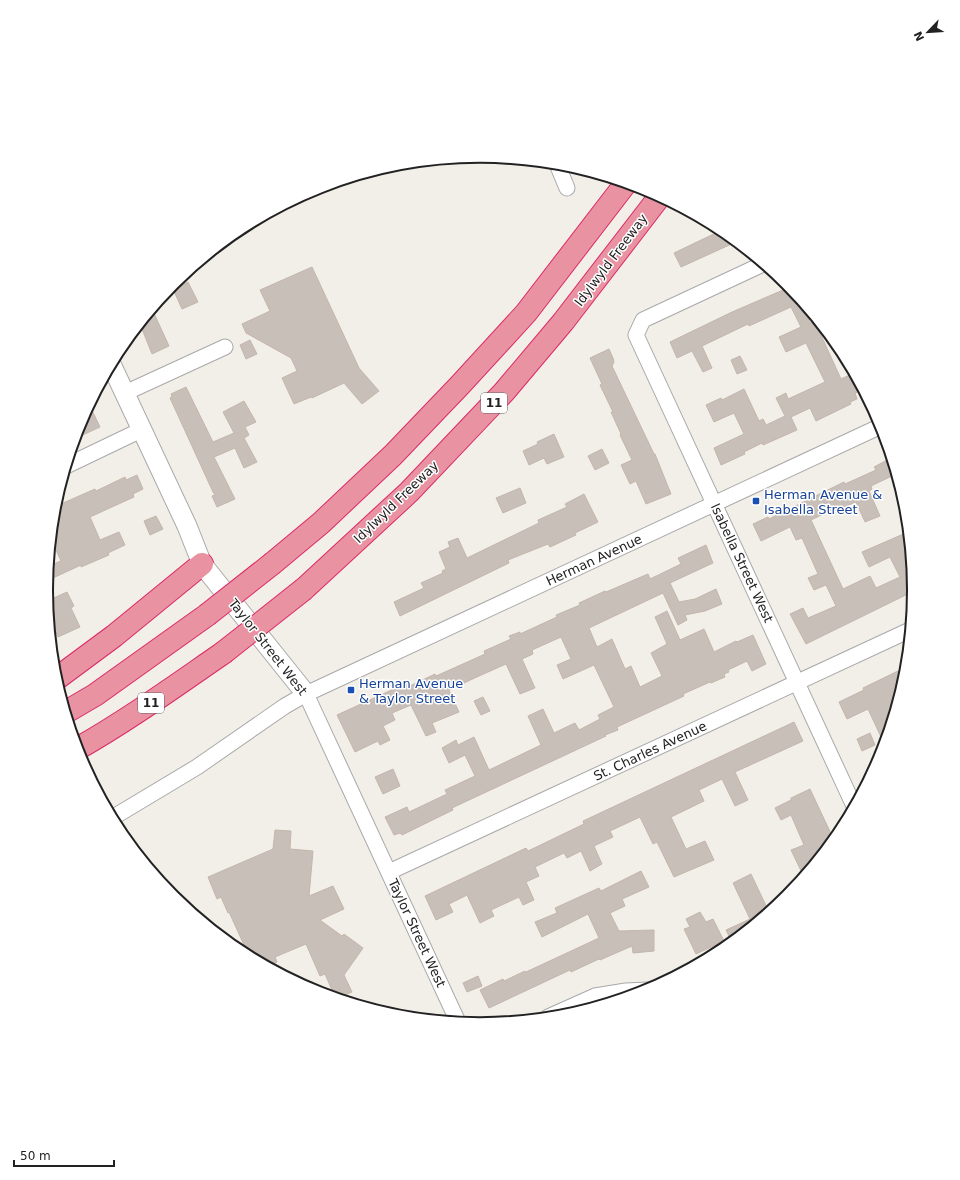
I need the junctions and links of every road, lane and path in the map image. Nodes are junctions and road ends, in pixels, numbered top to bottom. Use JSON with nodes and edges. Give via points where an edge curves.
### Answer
{"nodes":[{"id":1,"x":560,"y":171,"type":"edge"},
{"id":2,"x":568,"y":188,"type":"dead end"},
{"id":3,"x":622,"y":188,"type":"edge"},
{"id":4,"x":656,"y":201,"type":"edge"},
{"id":5,"x":758,"y":266,"type":"edge"},
{"id":6,"x":225,"y":347,"type":"dead end"},
{"id":7,"x":114,"y":370,"type":"edge"},
{"id":8,"x":125,"y":393,"type":"junction"},
{"id":9,"x":875,"y":429,"type":"edge"},
{"id":10,"x":141,"y":430,"type":"junction"},
{"id":11,"x":73,"y":463,"type":"edge"},
{"id":12,"x":715,"y":504,"type":"junction"},
{"id":13,"x":202,"y":564,"type":"junction"},
{"id":14,"x":904,"y":633,"type":"edge"},
{"id":15,"x":61,"y":674,"type":"edge"},
{"id":16,"x":797,"y":683,"type":"junction"},
{"id":17,"x":306,"y":694,"type":"junction"},
{"id":18,"x":71,"y":709,"type":"edge"},
{"id":19,"x":83,"y":746,"type":"edge"},
{"id":20,"x":852,"y":801,"type":"edge"},
{"id":21,"x":117,"y":815,"type":"edge"},
{"id":22,"x":389,"y":872,"type":"junction"},
{"id":23,"x":624,"y":991,"type":"edge"},
{"id":24,"x":570,"y":1007,"type":"edge"},
{"id":25,"x":455,"y":1016,"type":"edge"}],
"edges":[{"from":1,"to":2,"type":"street"},
{"from":3,"to":18,"type":"highway","bridge":true,"via":[[526,313],[371,476],[321,523],[207,615],[95,695]]},
{"from":4,"to":19,"type":"highway","name":"Idylwyld Freeway","number":"11","bridge":true,"via":[[563,322],[504,392],[409,492],[304,589],[223,653]]},
{"from":5,"to":12,"type":"street","name":"Isabella Street West","via":[[643,320],[636,334]]},
{"from":6,"to":8,"type":"street"},
{"from":7,"to":8,"type":"street","name":"Taylor Street West"},
{"from":8,"to":10,"type":"street","name":"Taylor Street West"},
{"from":9,"to":12,"type":"street","name":"Herman Avenue"},
{"from":10,"to":11,"type":"street"},
{"from":10,"to":13,"type":"street","name":"Taylor Street West","via":[[187,526]]},
{"from":12,"to":16,"type":"street","name":"Isabella Street West"},
{"from":12,"to":17,"type":"street","name":"Herman Avenue"},
{"from":13,"to":15,"type":"highway","via":[[114,636]]},
{"from":13,"to":17,"type":"street","name":"Taylor Street West"},
{"from":14,"to":16,"type":"street","name":"St. Charles Avenue"},
{"from":16,"to":20,"type":"street","name":"Isabella Street West"},
{"from":16,"to":22,"type":"street","name":"St. Charles Avenue"},
{"from":17,"to":21,"type":"street","name":"Herman Avenue","via":[[197,767]]},
{"from":17,"to":22,"type":"street","name":"Taylor Street West"},
{"from":22,"to":25,"type":"street","name":"Taylor Street West"},
{"from":23,"to":24,"type":"street","via":[[595,996]]}]}
